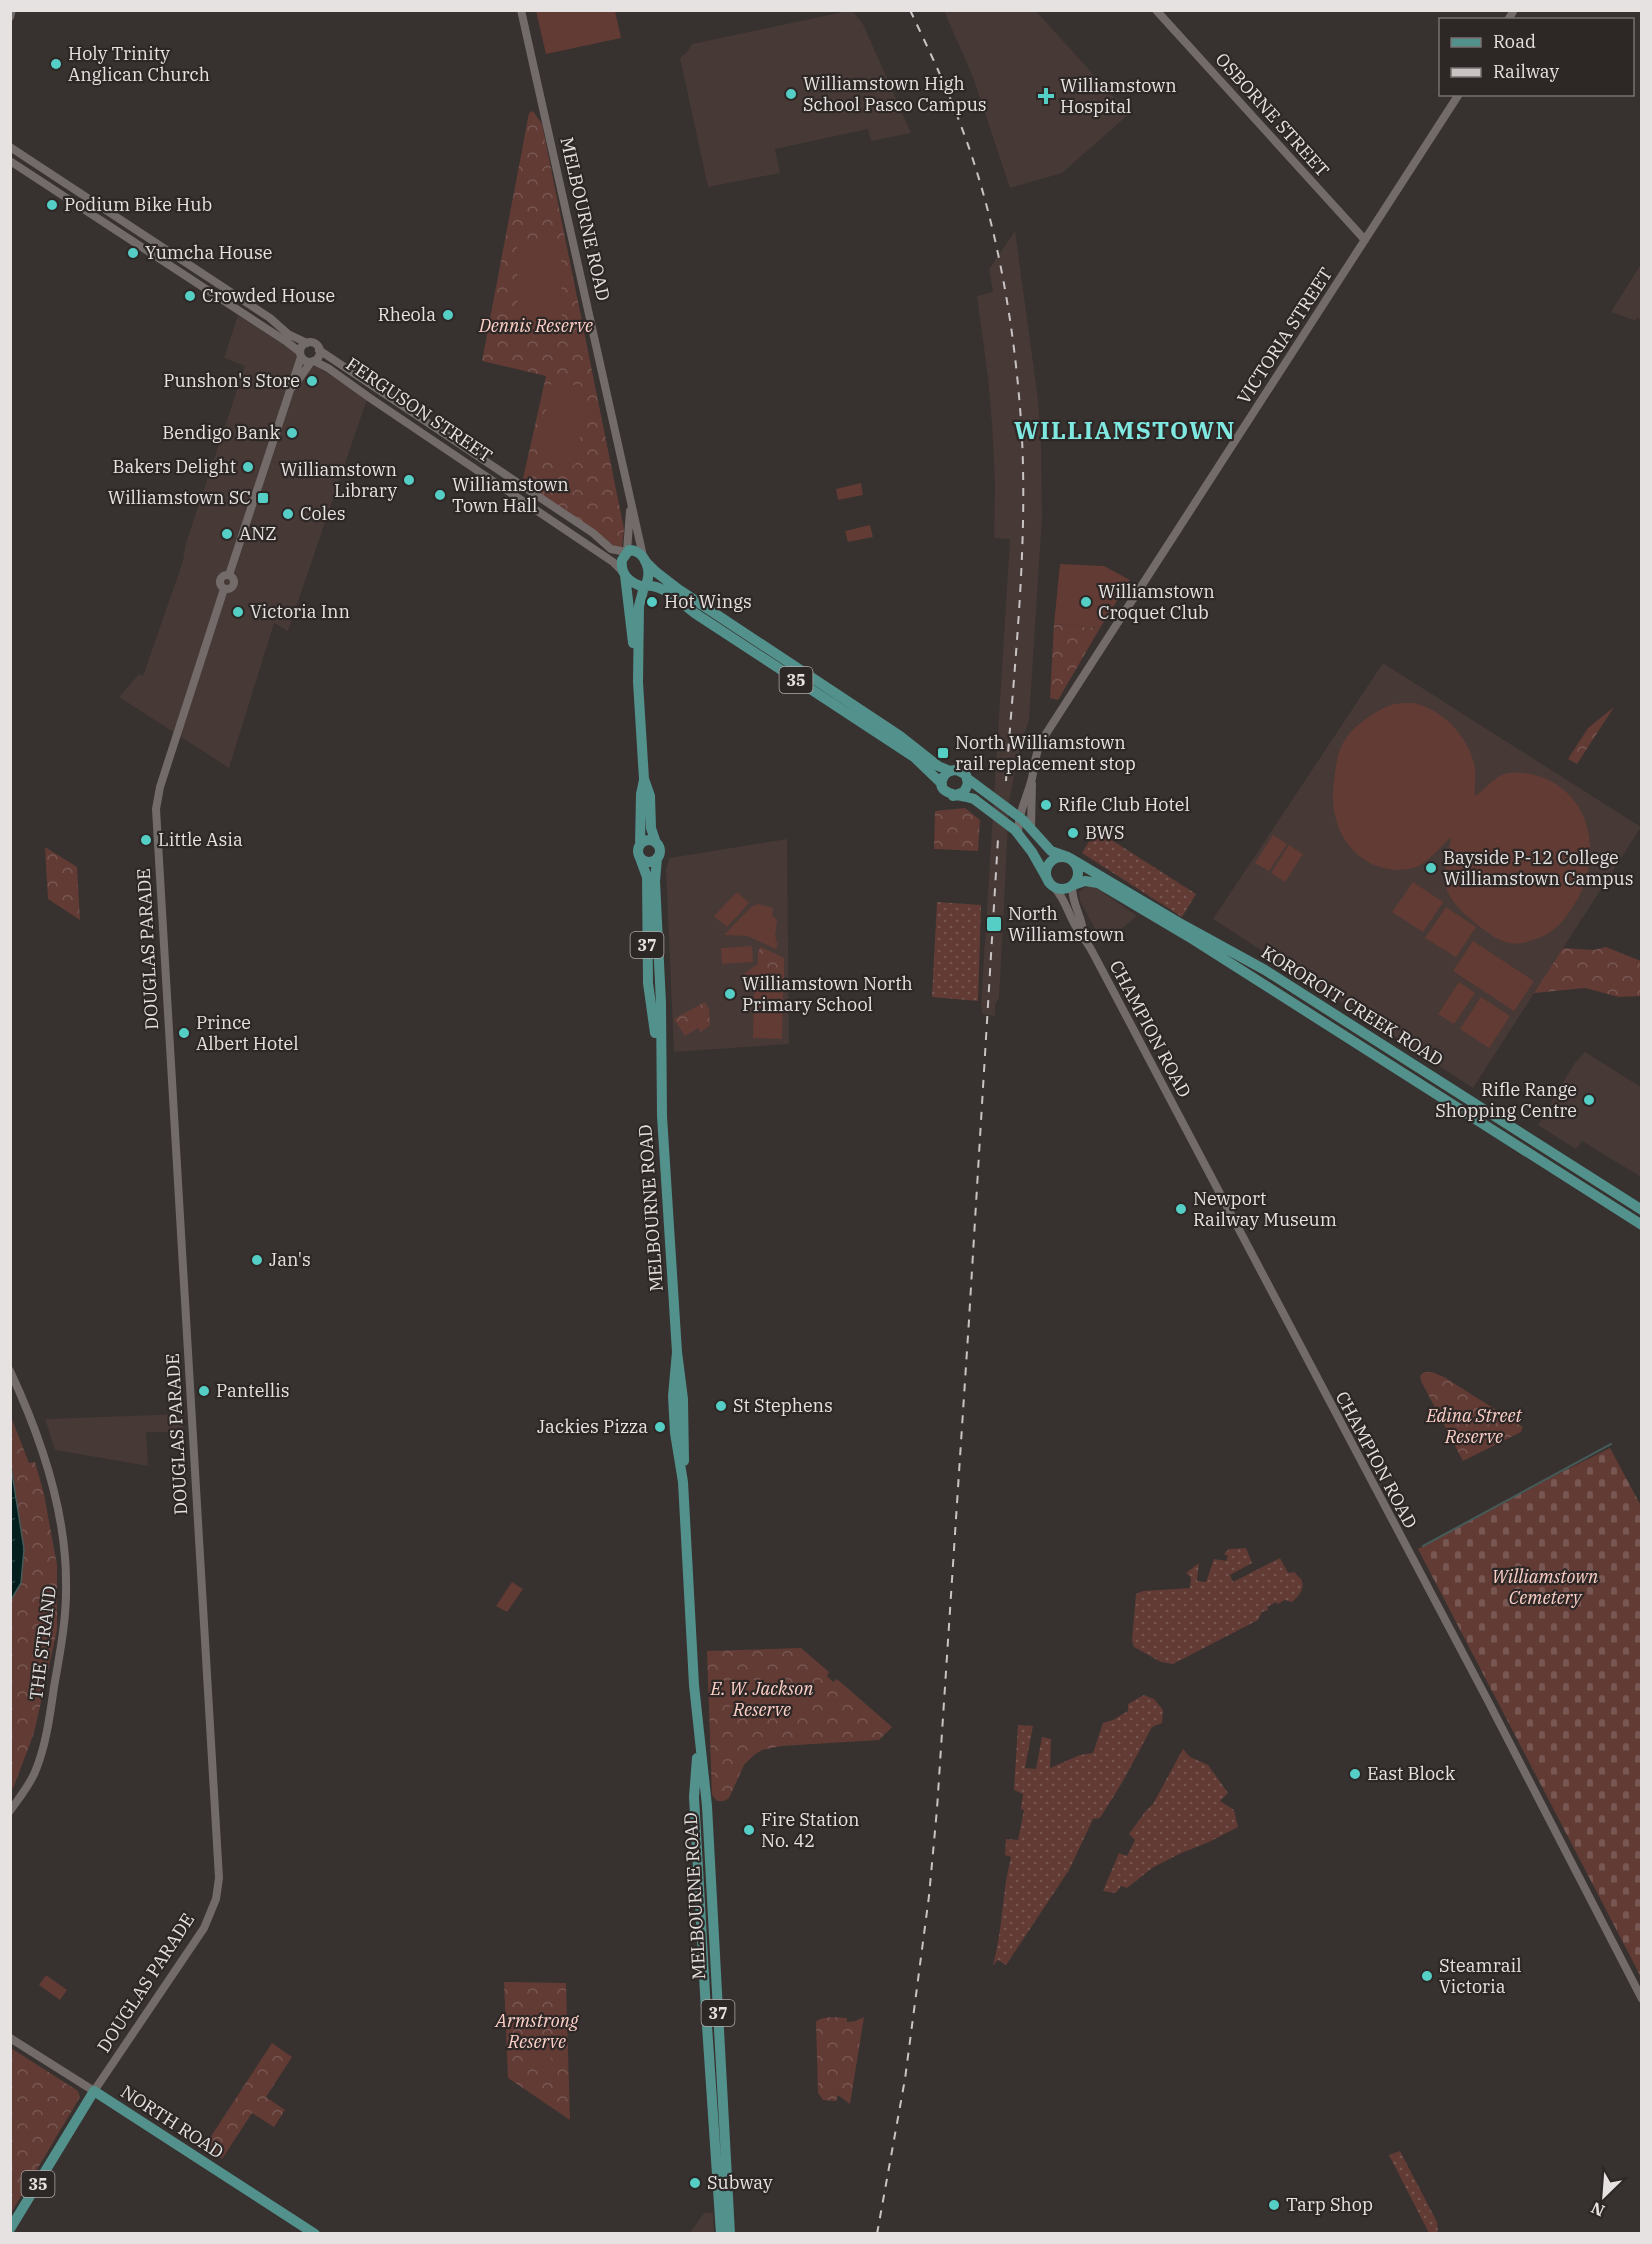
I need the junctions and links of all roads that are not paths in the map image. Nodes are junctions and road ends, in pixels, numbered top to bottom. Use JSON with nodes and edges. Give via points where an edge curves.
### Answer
{"nodes":[{"id":1,"x":12,"y":10,"type":"edge"},
{"id":2,"x":521,"y":10,"type":"edge"},
{"id":3,"x":1156,"y":10,"type":"edge"},
{"id":4,"x":10,"y":17,"type":"edge"},
{"id":5,"x":1458,"y":96,"type":"edge"},
{"id":6,"x":10,"y":147,"type":"edge"},
{"id":7,"x":10,"y":160,"type":"edge"},
{"id":8,"x":1365,"y":240,"type":"junction"},
{"id":9,"x":307,"y":343,"type":"junction"},
{"id":10,"x":319,"y":350,"type":"junction"},
{"id":11,"x":301,"y":354,"type":"junction"},
{"id":12,"x":312,"y":361,"type":"junction"},
{"id":13,"x":293,"y":387,"type":"junction"},
{"id":14,"x":630,"y":505,"type":"junction"},
{"id":15,"x":627,"y":552,"type":"junction"},
{"id":16,"x":644,"y":559,"type":"junction"},
{"id":17,"x":624,"y":573,"type":"junction"},
{"id":18,"x":645,"y":587,"type":"junction"},
{"id":19,"x":798,"y":674,"type":"junction"},
{"id":20,"x":638,"y":681,"type":"junction"},
{"id":21,"x":950,"y":771,"type":"junction"},
{"id":22,"x":644,"y":779,"type":"junction"},
{"id":23,"x":968,"y":779,"type":"junction"},
{"id":24,"x":1031,"y":780,"type":"junction"},
{"id":25,"x":942,"y":784,"type":"junction"},
{"id":26,"x":953,"y":796,"type":"junction"},
{"id":27,"x":1019,"y":817,"type":"junction"},
{"id":28,"x":1031,"y":827,"type":"junction"},
{"id":29,"x":1018,"y":834,"type":"junction"},
{"id":30,"x":656,"y":843,"type":"junction"},
{"id":31,"x":640,"y":845,"type":"junction"},
{"id":32,"x":640,"y":858,"type":"junction"},
{"id":33,"x":657,"y":858,"type":"junction"},
{"id":34,"x":1069,"y":858,"type":"junction"},
{"id":35,"x":1050,"y":883,"type":"junction"},
{"id":36,"x":1073,"y":885,"type":"junction"},
{"id":37,"x":1083,"y":935,"type":"junction"},
{"id":38,"x":1255,"y":964,"type":"junction"},
{"id":39,"x":1252,"y":977,"type":"junction"},
{"id":40,"x":660,"y":982,"type":"junction"},
{"id":41,"x":648,"y":983,"type":"junction"},
{"id":42,"x":660,"y":1063,"type":"junction"},
{"id":43,"x":1576,"y":1167,"type":"junction"},
{"id":44,"x":1581,"y":1187,"type":"junction"},
{"id":45,"x":1641,"y":1210,"type":"edge"},
{"id":46,"x":1641,"y":1225,"type":"edge"},
{"id":47,"x":10,"y":1371,"type":"edge"},
{"id":48,"x":699,"y":1736,"type":"junction"},
{"id":49,"x":707,"y":1810,"type":"junction"},
{"id":50,"x":10,"y":1811,"type":"edge"},
{"id":51,"x":695,"y":1811,"type":"junction"},
{"id":52,"x":1641,"y":1999,"type":"edge"},
{"id":53,"x":10,"y":2038,"type":"edge"},
{"id":54,"x":714,"y":2048,"type":"junction"},
{"id":55,"x":94,"y":2091,"type":"junction"},
{"id":56,"x":10,"y":2229,"type":"edge"},
{"id":57,"x":315,"y":2234,"type":"edge"},
{"id":58,"x":721,"y":2234,"type":"edge"},
{"id":59,"x":730,"y":2234,"type":"edge"}],
"edges":[{"from":1,"to":4,"type":"street"},
{"from":2,"to":14,"type":"street","name":"MELBOURNE ROAD"},
{"from":3,"to":8,"type":"street","name":"OSBORNE STREET"},
{"from":5,"to":8,"type":"street","name":"VICTORIA STREET"},
{"from":6,"to":9,"type":"street"},
{"from":7,"to":11,"type":"street"},
{"from":8,"to":24,"type":"street","name":"VICTORIA STREET","via":[[1042,740]]},
{"from":9,"to":10,"type":"street","number":"35"},
{"from":9,"to":11,"type":"street","number":"35"},
{"from":10,"to":12,"type":"street","number":"35"},
{"from":10,"to":15,"type":"street","name":"FERGUSON STREET","number":"35","via":[[593,533],[611,549]]},
{"from":11,"to":12,"type":"street","number":"35","via":[[305,361]]},
{"from":11,"to":13,"type":"street","number":"35"},
{"from":12,"to":13,"type":"street","number":"35"},
{"from":12,"to":17,"type":"street","name":"FERGUSON STREET","number":"35","via":[[505,488]]},
{"from":13,"to":55,"type":"street","name":"DOUGLAS PARADE","number":"35","via":[[229,575],[234,584],[224,589],[156,809],[219,1878],[216,1899],[204,1928]]},
{"from":14,"to":15,"type":"street","name":"MELBOURNE ROAD"},
{"from":14,"to":16,"type":"street","name":"MELBOURNE ROAD"},
{"from":15,"to":16,"type":"main road","number":"35","via":[[635,550]]},
{"from":15,"to":17,"type":"main road","via":[[621,561]]},
{"from":16,"to":18,"type":"main road","via":[[649,573]]},
{"from":16,"to":19,"type":"main road","number":"35","via":[[656,573]]},
{"from":17,"to":18,"type":"main road","number":"35"},
{"from":17,"to":20,"type":"main road","number":"37"},
{"from":18,"to":19,"type":"main road","number":"35","via":[[663,590]]},
{"from":18,"to":20,"type":"main road","number":"37","via":[[639,606]]},
{"from":19,"to":21,"type":"main road","number":"35"},
{"from":19,"to":25,"type":"main road","number":"35","via":[[914,757]]},
{"from":20,"to":22,"type":"main road","number":"37"},
{"from":21,"to":23,"type":"main road","number":"35","via":[[960,770]]},
{"from":21,"to":25,"type":"main road"},
{"from":22,"to":30,"type":"main road","number":"37"},
{"from":22,"to":31,"type":"main road","number":"37","via":[[640,794]]},
{"from":23,"to":26,"type":"main road","via":[[965,791]]},
{"from":23,"to":27,"type":"main road","number":"35"},
{"from":24,"to":27,"type":"street","name":"VICTORIA STREET"},
{"from":24,"to":28,"type":"street","name":"VICTORIA STREET"},
{"from":25,"to":26,"type":"main road","number":"35"},
{"from":26,"to":29,"type":"main road","via":[[974,799]]},
{"from":27,"to":28,"type":"main road","number":"35"},
{"from":27,"to":29,"type":"street","name":"VICTORIA STREET"},
{"from":28,"to":34,"type":"main road","number":"35","via":[[1051,851]]},
{"from":29,"to":35,"type":"main road"},
{"from":30,"to":31,"type":"main road","via":[[648,840]]},
{"from":30,"to":33,"type":"main road","number":"37"},
{"from":31,"to":32,"type":"main road","number":"37"},
{"from":32,"to":33,"type":"main road","via":[[648,862]]},
{"from":32,"to":41,"type":"main road","name":"MELBOURNE ROAD","number":"37","via":[[647,881]]},
{"from":33,"to":40,"type":"main road","name":"MELBOURNE ROAD","number":"37"},
{"from":34,"to":35,"type":"main road","via":[[1058,857],[1049,863],[1046,873]]},
{"from":34,"to":36,"type":"main road","via":[[1078,869]]},
{"from":34,"to":38,"type":"main road","name":"KOROROIT CREEK ROAD","number":"35"},
{"from":35,"to":36,"type":"main road","via":[[1062,889]]},
{"from":35,"to":37,"type":"street","name":"CHAMPION ROAD","via":[[1063,897]]},
{"from":36,"to":37,"type":"street","name":"CHAMPION ROAD","via":[[1072,900],[1084,928]]},
{"from":36,"to":39,"type":"main road","name":"KOROROIT CREEK ROAD","via":[[1085,881],[1098,884]]},
{"from":37,"to":52,"type":"street","name":"CHAMPION ROAD"},
{"from":38,"to":39,"type":"main road"},
{"from":38,"to":43,"type":"main road","name":"KOROROIT CREEK ROAD","number":"35"},
{"from":39,"to":44,"type":"main road","name":"KOROROIT CREEK ROAD"},
{"from":40,"to":41,"type":"main road"},
{"from":40,"to":42,"type":"main road","name":"MELBOURNE ROAD","number":"37"},
{"from":41,"to":42,"type":"main road","name":"MELBOURNE ROAD","number":"37"},
{"from":42,"to":48,"type":"main road","name":"MELBOURNE ROAD","number":"37"},
{"from":43,"to":44,"type":"main road"},
{"from":43,"to":45,"type":"main road","name":"KOROROIT CREEK ROAD","number":"35"},
{"from":44,"to":46,"type":"main road","name":"KOROROIT CREEK ROAD"},
{"from":47,"to":50,"type":"street","name":"THE STRAND","via":[[49,1476],[63,1535],[66,1581],[63,1640],[46,1731],[35,1771]]},
{"from":48,"to":49,"type":"main road","name":"MELBOURNE ROAD","number":"37"},
{"from":48,"to":51,"type":"main road","name":"MELBOURNE ROAD","number":"37"},
{"from":49,"to":51,"type":"main road"},
{"from":49,"to":54,"type":"main road","name":"MELBOURNE ROAD","number":"37"},
{"from":51,"to":54,"type":"main road","name":"MELBOURNE ROAD","number":"37"},
{"from":53,"to":55,"type":"street","name":"NORTH ROAD"},
{"from":54,"to":58,"type":"main road","name":"MELBOURNE ROAD","number":"37"},
{"from":54,"to":59,"type":"main road","name":"MELBOURNE ROAD","number":"37"},
{"from":55,"to":56,"type":"main road","name":"DOUGLAS PARADE","number":"35"},
{"from":55,"to":57,"type":"main road","name":"NORTH ROAD"}]}
